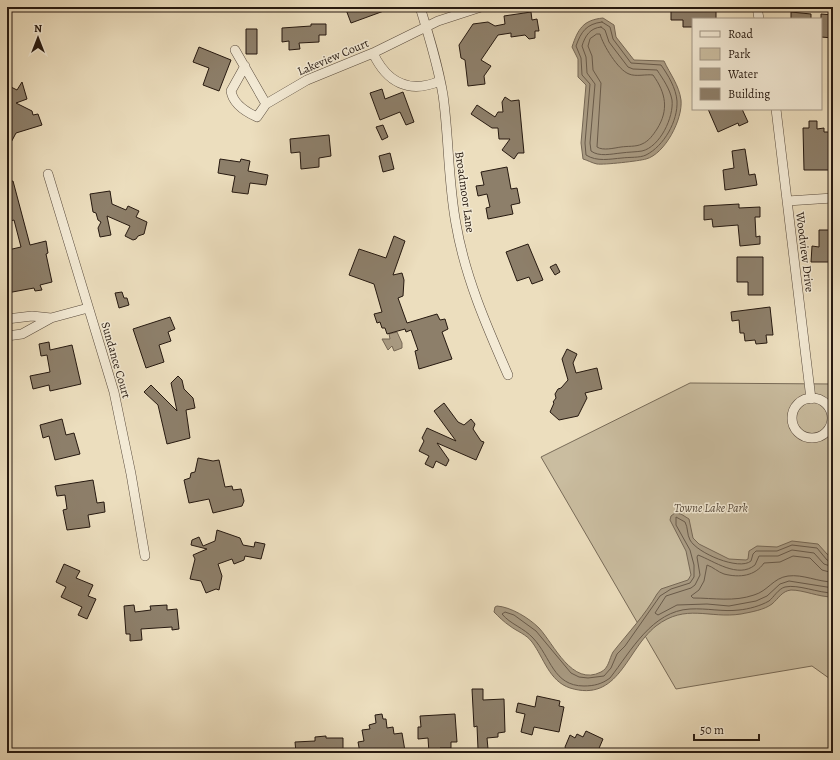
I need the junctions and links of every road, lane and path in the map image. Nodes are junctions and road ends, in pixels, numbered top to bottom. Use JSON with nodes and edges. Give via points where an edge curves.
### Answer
{"nodes":[{"id":1,"x":420,"y":7,"type":"edge"},
{"id":2,"x":481,"y":7,"type":"edge"},
{"id":3,"x":757,"y":7,"type":"edge"},
{"id":4,"x":759,"y":18,"type":"edge"},
{"id":5,"x":426,"y":27,"type":"junction"},
{"id":6,"x":235,"y":50,"type":"dead end"},
{"id":7,"x":373,"y":53,"type":"junction"},
{"id":8,"x":245,"y":66,"type":"junction"},
{"id":9,"x":440,"y":81,"type":"junction"},
{"id":10,"x":266,"y":104,"type":"junction"},
{"id":11,"x":776,"y":110,"type":"edge"},
{"id":12,"x":48,"y":174,"type":"dead end"},
{"id":13,"x":833,"y":198,"type":"edge"},
{"id":14,"x":787,"y":201,"type":"junction"},
{"id":15,"x":88,"y":308,"type":"junction"},
{"id":16,"x":51,"y":318,"type":"junction"},
{"id":17,"x":7,"y":319,"type":"edge"},
{"id":18,"x":7,"y":336,"type":"edge"},
{"id":19,"x":508,"y":375,"type":"dead end"},
{"id":20,"x":811,"y":399,"type":"junction"},
{"id":21,"x":145,"y":556,"type":"dead end"}],
"edges":[{"from":1,"to":5,"type":"street","name":"Broadmoor Lane"},
{"from":2,"to":5,"type":"street","name":"Lakeview Court"},
{"from":3,"to":4,"type":"street"},
{"from":5,"to":7,"type":"street","name":"Lakeview Court"},
{"from":5,"to":9,"type":"street","name":"Broadmoor Lane"},
{"from":6,"to":8,"type":"street"},
{"from":7,"to":9,"type":"street","via":[[382,69],[398,82],[410,87],[420,87]]},
{"from":7,"to":10,"type":"street","name":"Lakeview Court","via":[[307,80]]},
{"from":8,"to":10,"type":"street"},
{"from":8,"to":10,"type":"street","name":"Lakeview Court","via":[[231,91],[232,96],[244,111],[257,117]]},
{"from":9,"to":19,"type":"street","name":"Broadmoor Lane","via":[[456,226],[467,272]]},
{"from":11,"to":14,"type":"street","name":"Woodview Drive"},
{"from":12,"to":15,"type":"street","name":"Sundance Court"},
{"from":13,"to":14,"type":"street"},
{"from":14,"to":20,"type":"street","name":"Woodview Drive"},
{"from":15,"to":16,"type":"street"},
{"from":15,"to":21,"type":"street","name":"Sundance Court","via":[[114,392]]},
{"from":16,"to":17,"type":"street","via":[[32,316]]},
{"from":16,"to":18,"type":"street","via":[[22,334]]},
{"from":20,"to":20,"type":"street","via":[[798,404],[792,417],[793,425],[798,432],[805,437],[813,438],[822,436],[828,430],[832,415],[825,403]]}]}
